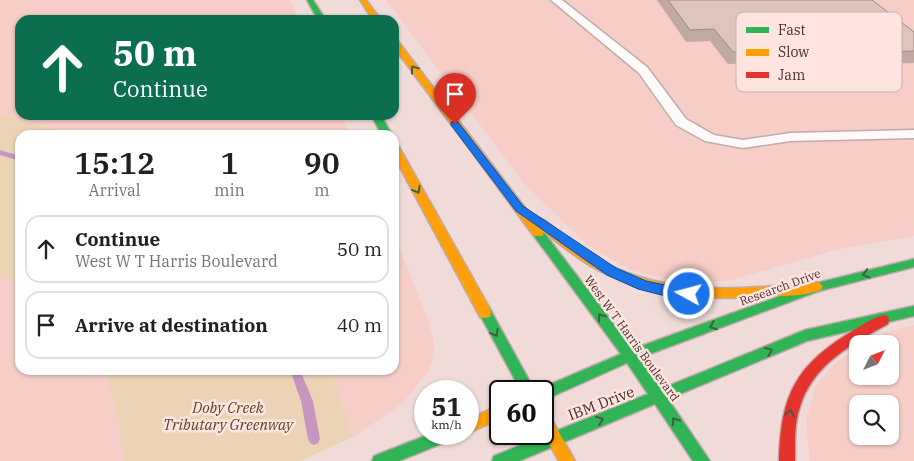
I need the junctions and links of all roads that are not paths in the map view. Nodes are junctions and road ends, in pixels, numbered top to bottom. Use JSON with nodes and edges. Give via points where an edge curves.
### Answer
{"nodes":[{"id":1,"x":310,"y":0,"type":"edge"},
{"id":2,"x":363,"y":0,"type":"edge"},
{"id":3,"x":556,"y":0,"type":"edge"},
{"id":4,"x":319,"y":15,"type":"edge"},
{"id":5,"x":374,"y":15,"type":"edge"},
{"id":6,"x":399,"y":49,"type":"edge"},
{"id":7,"x":914,"y":134,"type":"edge"},
{"id":8,"x":399,"y":156,"type":"edge"},
{"id":9,"x":520,"y":208,"type":"junction"},
{"id":10,"x":914,"y":263,"type":"edge"},
{"id":11,"x":816,"y":287,"type":"junction"},
{"id":12,"x":914,"y":311,"type":"edge"},
{"id":13,"x":883,"y":320,"type":"junction"},
{"id":14,"x":630,"y":356,"type":"junction"},
{"id":15,"x":522,"y":380,"type":"edge"},
{"id":16,"x":554,"y":390,"type":"edge"},
{"id":17,"x":659,"y":397,"type":"junction"},
{"id":18,"x":555,"y":437,"type":"junction"},
{"id":19,"x":420,"y":445,"type":"edge"},
{"id":20,"x":380,"y":461,"type":"edge"},
{"id":21,"x":500,"y":461,"type":"edge"},
{"id":22,"x":567,"y":461,"type":"edge"},
{"id":23,"x":702,"y":461,"type":"edge"},
{"id":24,"x":787,"y":461,"type":"edge"}],
"edges":[{"from":1,"to":4,"type":"main road"},
{"from":2,"to":5,"type":"main road"},
{"from":3,"to":7,"type":"lane","via":[[643,70],[681,122],[710,138],[743,144],[790,138]]},
{"from":9,"to":6,"type":"main road","name":"West W T Harris Boulevard","one_way":true},
{"from":8,"to":15,"type":"main road","one_way":true},
{"from":9,"to":11,"type":"main road","via":[[612,272],[643,285],[673,293],[732,294]]},
{"from":14,"to":9,"type":"main road","name":"West W T Harris Boulevard","one_way":true},
{"from":10,"to":11,"type":"main road","name":"Research Drive","one_way":true},
{"from":11,"to":14,"type":"main road","name":"Research Drive","one_way":true},
{"from":12,"to":13,"type":"main road"},
{"from":17,"to":13,"type":"main road","one_way":true,"via":[[805,336]]},
{"from":24,"to":13,"type":"main road","one_way":true,"via":[[785,437],[792,402],[804,378],[829,351]]},
{"from":14,"to":16,"type":"main road"},
{"from":14,"to":17,"type":"main road","name":"West W T Harris Boulevard"},
{"from":18,"to":17,"type":"main road","name":"IBM Drive","one_way":true},
{"from":23,"to":17,"type":"main road","name":"West W T Harris Boulevard","one_way":true},
{"from":18,"to":21,"type":"main road","name":"IBM Drive"},
{"from":18,"to":22,"type":"main road"},
{"from":19,"to":20,"type":"main road"}]}
